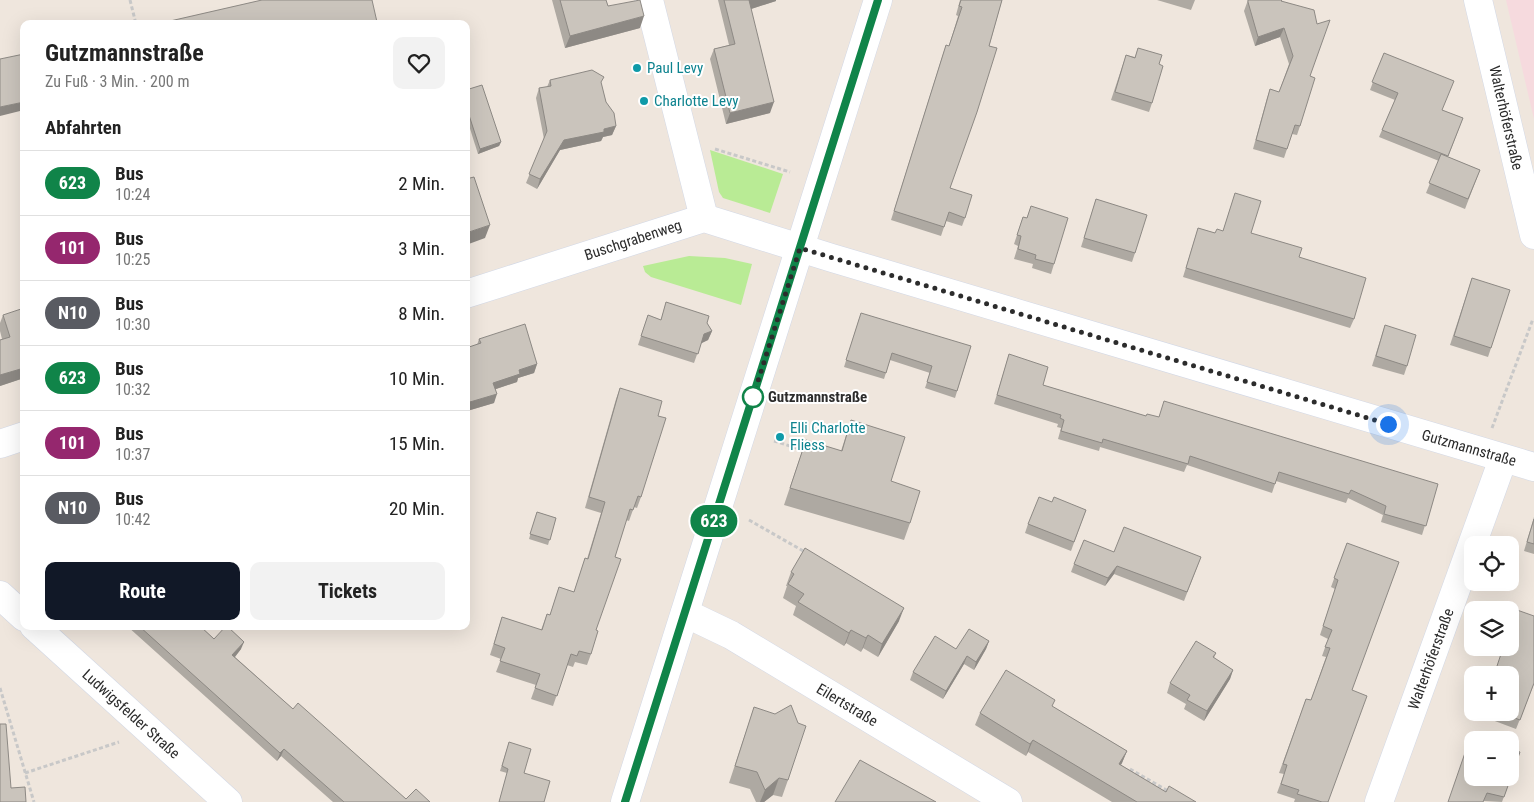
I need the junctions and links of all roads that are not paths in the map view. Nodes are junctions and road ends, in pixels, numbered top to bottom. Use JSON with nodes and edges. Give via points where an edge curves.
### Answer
{"nodes":[{"id":1,"x":649,"y":0,"type":"edge"},
{"id":2,"x":878,"y":0,"type":"edge"},
{"id":3,"x":1478,"y":0,"type":"edge"},
{"id":4,"x":704,"y":218,"type":"junction"},
{"id":5,"x":1534,"y":235,"type":"edge"},
{"id":6,"x":800,"y":248,"type":"junction"},
{"id":7,"x":470,"y":293,"type":"edge"},
{"id":8,"x":20,"y":437,"type":"edge"},
{"id":9,"x":0,"y":444,"type":"edge"},
{"id":10,"x":1503,"y":459,"type":"junction"},
{"id":11,"x":1534,"y":467,"type":"edge"},
{"id":12,"x":0,"y":595,"type":"edge"},
{"id":13,"x":20,"y":613,"type":"edge"},
{"id":14,"x":685,"y":613,"type":"junction"},
{"id":15,"x":38,"y":630,"type":"edge"},
{"id":16,"x":228,"y":802,"type":"edge"},
{"id":17,"x":625,"y":802,"type":"edge"},
{"id":18,"x":1008,"y":802,"type":"edge"},
{"id":19,"x":1379,"y":802,"type":"edge"}],
"edges":[{"from":1,"to":4,"type":"street"},
{"from":2,"to":6,"type":"street"},
{"from":3,"to":5,"type":"street","name":"Walterhöferstraße"},
{"from":4,"to":6,"type":"street"},
{"from":4,"to":7,"type":"street","name":"Buschgrabenweg"},
{"from":6,"to":10,"type":"street","name":"Gutzmannstraße"},
{"from":6,"to":14,"type":"street"},
{"from":8,"to":9,"type":"street"},
{"from":10,"to":11,"type":"street","name":"Gutzmannstraße"},
{"from":10,"to":19,"type":"street","name":"Walterhöferstraße"},
{"from":12,"to":13,"type":"street"},
{"from":14,"to":17,"type":"street"},
{"from":14,"to":18,"type":"street","name":"Eilertstraße","via":[[731,635]]},
{"from":15,"to":16,"type":"street","name":"Ludwigsfelder Straße"}]}
